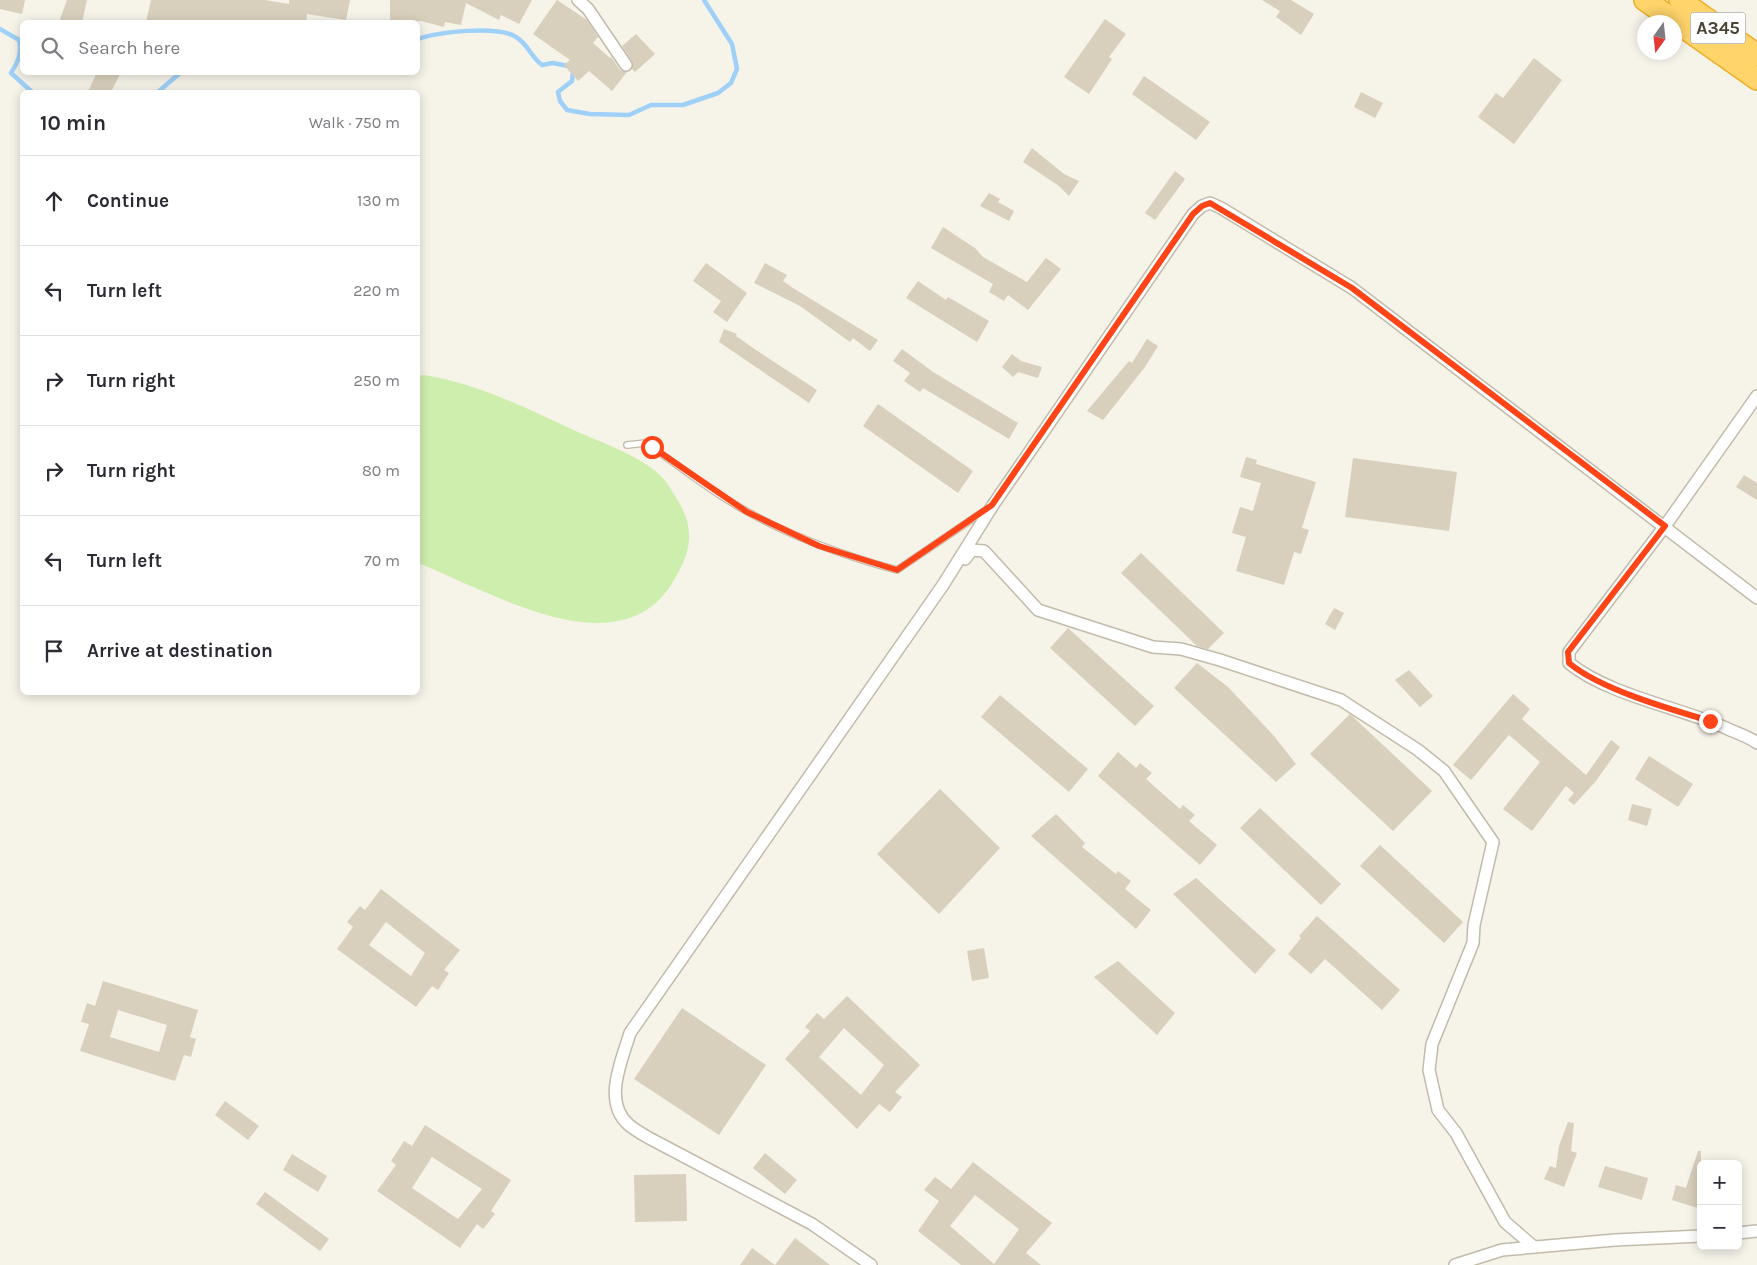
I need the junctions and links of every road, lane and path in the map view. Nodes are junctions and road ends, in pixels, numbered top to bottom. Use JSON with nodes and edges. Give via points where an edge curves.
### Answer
{"nodes":[{"id":1,"x":578,"y":0,"type":"edge"},
{"id":2,"x":1645,"y":0,"type":"edge"},
{"id":3,"x":1689,"y":3,"type":"edge"},
{"id":4,"x":1757,"y":55,"type":"edge"},
{"id":5,"x":626,"y":65,"type":"dead end"},
{"id":6,"x":1757,"y":79,"type":"edge"},
{"id":7,"x":1757,"y":396,"type":"edge"},
{"id":8,"x":627,"y":445,"type":"dead end"},
{"id":9,"x":992,"y":505,"type":"junction"},
{"id":10,"x":1665,"y":526,"type":"junction"},
{"id":11,"x":943,"y":584,"type":"junction"},
{"id":12,"x":1757,"y":598,"type":"edge"},
{"id":13,"x":1757,"y":743,"type":"edge"},
{"id":14,"x":1757,"y":1231,"type":"edge"},
{"id":15,"x":1742,"y":1233,"type":"edge"},
{"id":16,"x":1697,"y":1236,"type":"edge"},
{"id":17,"x":1534,"y":1247,"type":"junction"},
{"id":18,"x":871,"y":1265,"type":"edge"},
{"id":19,"x":1455,"y":1265,"type":"edge"}],
"edges":[{"from":1,"to":5,"type":"street","via":[[588,9]]},
{"from":2,"to":6,"type":"highway","number":"A345"},
{"from":3,"to":4,"type":"highway","number":"A345"},
{"from":7,"to":10,"type":"street"},
{"from":8,"to":9,"type":"lane","via":[[646,443],[747,512],[819,546],[897,570]]},
{"from":9,"to":10,"type":"street","via":[[1193,214],[1210,203],[1352,288]]},
{"from":9,"to":11,"type":"street"},
{"from":10,"to":12,"type":"street"},
{"from":10,"to":13,"type":"street","via":[[1568,652],[1569,663],[1582,674],[1710,721]]},
{"from":11,"to":17,"type":"street","via":[[972,550],[984,551],[1038,610],[1153,647],[1180,649],[1220,660],[1341,700],[1418,750],[1444,771],[1493,842],[1474,924],[1473,944],[1432,1044],[1429,1070],[1435,1103],[1456,1133],[1506,1222]]},
{"from":11,"to":18,"type":"street","via":[[630,1033],[616,1077],[615,1098],[628,1124],[812,1224]]},
{"from":14,"to":15,"type":"street"},
{"from":16,"to":17,"type":"street"},
{"from":17,"to":19,"type":"street","via":[[1502,1250]]}]}
